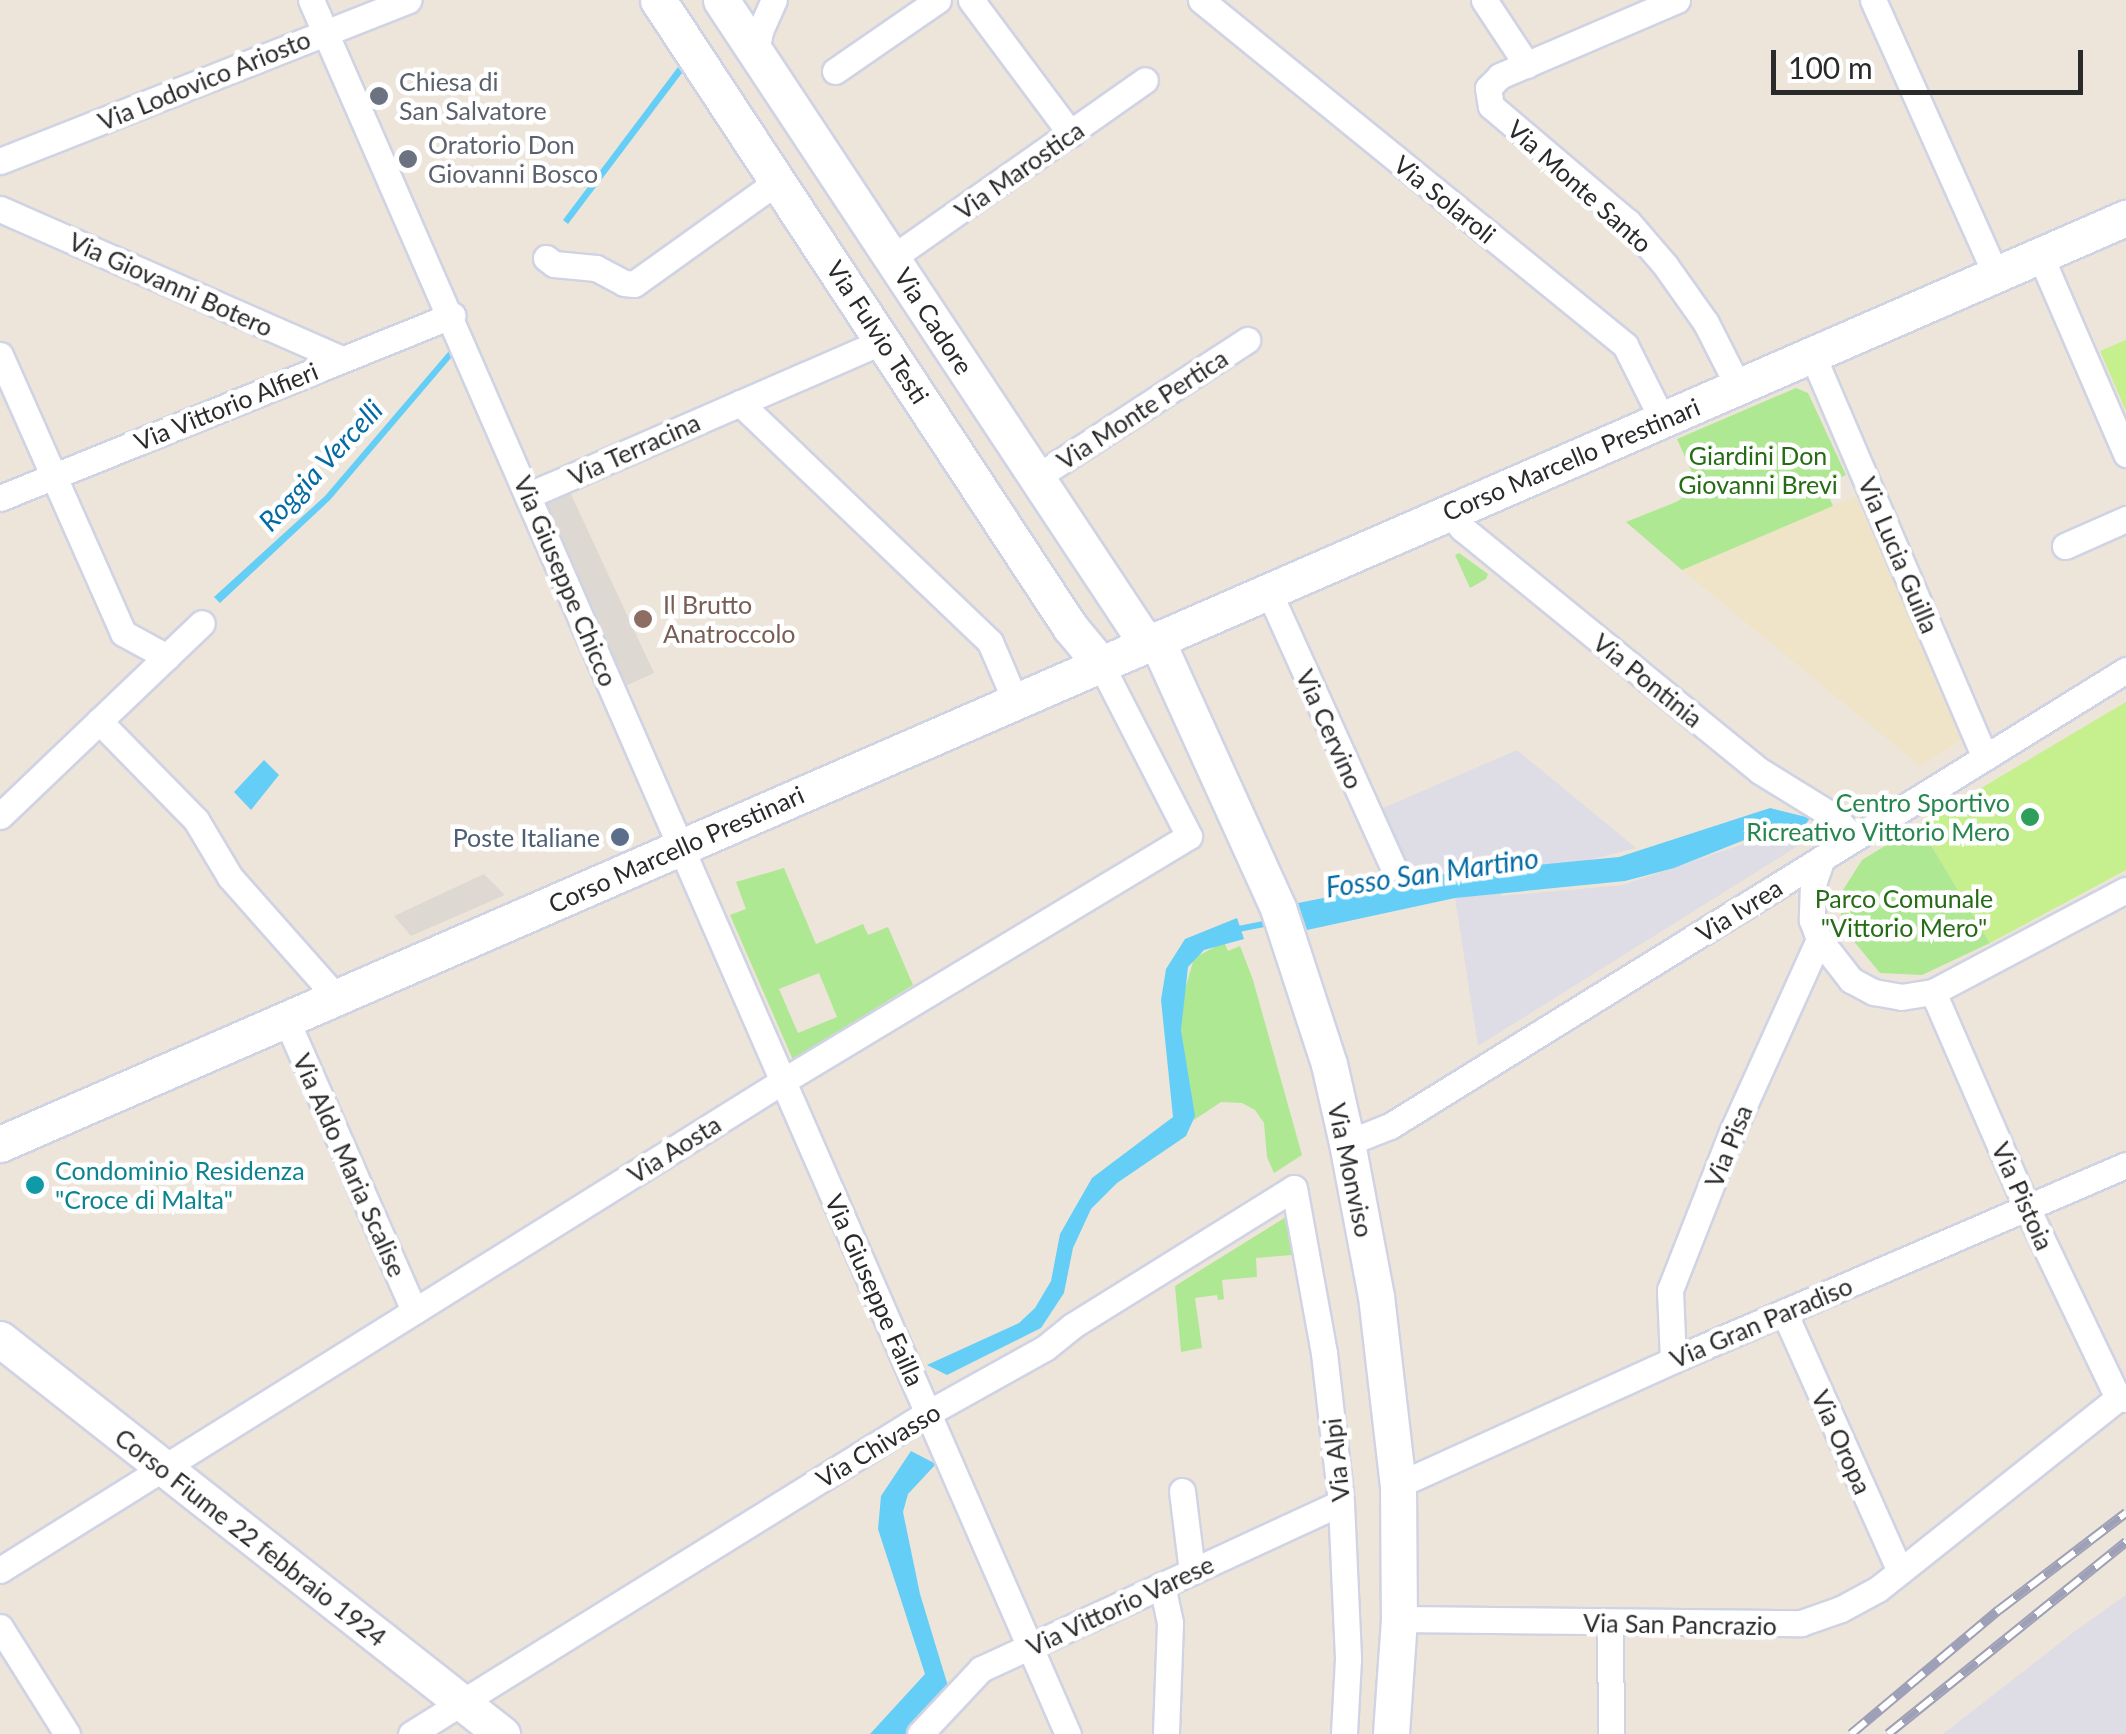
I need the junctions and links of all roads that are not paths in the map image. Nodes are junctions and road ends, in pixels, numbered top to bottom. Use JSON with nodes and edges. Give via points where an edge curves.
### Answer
{"nodes":[{"id":1,"x":312,"y":0,"type":"edge"},
{"id":2,"x":408,"y":0,"type":"edge"},
{"id":3,"x":658,"y":0,"type":"edge"},
{"id":4,"x":774,"y":0,"type":"edge"},
{"id":5,"x":938,"y":0,"type":"edge"},
{"id":6,"x":971,"y":0,"type":"edge"},
{"id":7,"x":1201,"y":0,"type":"edge"},
{"id":8,"x":1484,"y":0,"type":"edge"},
{"id":9,"x":1677,"y":0,"type":"edge"},
{"id":10,"x":1873,"y":0,"type":"edge"},
{"id":11,"x":728,"y":9,"type":"edge"},
{"id":12,"x":326,"y":32,"type":"junction"},
{"id":13,"x":756,"y":52,"type":"junction"},
{"id":14,"x":1527,"y":65,"type":"junction"},
{"id":15,"x":836,"y":71,"type":"dead end"},
{"id":16,"x":1144,"y":80,"type":"dead end"},
{"id":17,"x":1071,"y":134,"type":"junction"},
{"id":18,"x":0,"y":161,"type":"edge"},
{"id":19,"x":778,"y":181,"type":"junction"},
{"id":20,"x":0,"y":210,"type":"edge"},
{"id":21,"x":2126,"y":218,"type":"edge"},
{"id":22,"x":2040,"y":256,"type":"junction"},
{"id":23,"x":546,"y":258,"type":"dead end"},
{"id":24,"x":892,"y":258,"type":"junction"},
{"id":25,"x":1996,"y":274,"type":"junction"},
{"id":26,"x":452,"y":315,"type":"junction"},
{"id":27,"x":884,"y":340,"type":"junction"},
{"id":28,"x":1246,"y":340,"type":"dead end"},
{"id":29,"x":1812,"y":354,"type":"junction"},
{"id":30,"x":0,"y":355,"type":"edge"},
{"id":31,"x":341,"y":360,"type":"junction"},
{"id":32,"x":1738,"y":386,"type":"junction"},
{"id":33,"x":740,"y":403,"type":"junction"},
{"id":34,"x":1662,"y":419,"type":"junction"},
{"id":35,"x":2126,"y":454,"type":"edge"},
{"id":36,"x":54,"y":476,"type":"junction"},
{"id":37,"x":1037,"y":477,"type":"junction"},
{"id":38,"x":529,"y":495,"type":"junction"},
{"id":39,"x":0,"y":498,"type":"edge"},
{"id":40,"x":1449,"y":512,"type":"junction"},
{"id":41,"x":2126,"y":518,"type":"edge"},
{"id":42,"x":2065,"y":546,"type":"dead end"},
{"id":43,"x":1268,"y":590,"type":"junction"},
{"id":44,"x":202,"y":623,"type":"dead end"},
{"id":45,"x":1151,"y":641,"type":"junction"},
{"id":46,"x":167,"y":657,"type":"junction"},
{"id":47,"x":1100,"y":663,"type":"junction"},
{"id":48,"x":2126,"y":670,"type":"edge"},
{"id":49,"x":1015,"y":700,"type":"junction"},
{"id":50,"x":98,"y":721,"type":"junction"},
{"id":51,"x":1985,"y":757,"type":"junction"},
{"id":52,"x":0,"y":816,"type":"edge"},
{"id":53,"x":1854,"y":838,"type":"junction"},
{"id":54,"x":679,"y":847,"type":"junction"},
{"id":55,"x":1822,"y":858,"type":"junction"},
{"id":56,"x":1393,"y":867,"type":"dead end"},
{"id":57,"x":2126,"y":890,"type":"edge"},
{"id":58,"x":1818,"y":939,"type":"junction"},
{"id":59,"x":1934,"y":992,"type":"junction"},
{"id":60,"x":336,"y":997,"type":"junction"},
{"id":61,"x":286,"y":1019,"type":"junction"},
{"id":62,"x":783,"y":1081,"type":"junction"},
{"id":63,"x":1348,"y":1143,"type":"junction"},
{"id":64,"x":0,"y":1144,"type":"edge"},
{"id":65,"x":2126,"y":1165,"type":"edge"},
{"id":66,"x":1294,"y":1188,"type":"joint"},
{"id":67,"x":2026,"y":1206,"type":"junction"},
{"id":68,"x":414,"y":1311,"type":"junction"},
{"id":69,"x":1784,"y":1312,"type":"junction"},
{"id":70,"x":0,"y":1339,"type":"edge"},
{"id":71,"x":1673,"y":1360,"type":"junction"},
{"id":72,"x":2122,"y":1398,"type":"edge"},
{"id":73,"x":928,"y":1412,"type":"junction"},
{"id":74,"x":162,"y":1468,"type":"junction"},
{"id":75,"x":1398,"y":1485,"type":"junction"},
{"id":76,"x":1182,"y":1491,"type":"dead end"},
{"id":77,"x":1342,"y":1504,"type":"junction"},
{"id":78,"x":0,"y":1570,"type":"edge"},
{"id":79,"x":1192,"y":1571,"type":"junction"},
{"id":80,"x":1900,"y":1572,"type":"junction"},
{"id":81,"x":1162,"y":1585,"type":"junction"},
{"id":82,"x":1400,"y":1619,"type":"junction"},
{"id":83,"x":1610,"y":1624,"type":"junction"},
{"id":84,"x":0,"y":1627,"type":"edge"},
{"id":85,"x":1032,"y":1645,"type":"junction"},
{"id":86,"x":462,"y":1703,"type":"junction"},
{"id":87,"x":67,"y":1734,"type":"edge"},
{"id":88,"x":410,"y":1734,"type":"edge"},
{"id":89,"x":502,"y":1734,"type":"edge"},
{"id":90,"x":920,"y":1734,"type":"edge"},
{"id":91,"x":1068,"y":1734,"type":"edge"},
{"id":92,"x":1166,"y":1734,"type":"edge"},
{"id":93,"x":1344,"y":1734,"type":"edge"},
{"id":94,"x":1391,"y":1734,"type":"edge"},
{"id":95,"x":1611,"y":1734,"type":"edge"}],
"edges":[{"from":1,"to":12,"type":"street","name":"Via Giuseppe Chicco"},
{"from":2,"to":12,"type":"street","name":"Via Lodovico Ariosto"},
{"from":3,"to":19,"type":"main road","name":"Via Fulvio Testi"},
{"from":4,"to":13,"type":"street"},
{"from":5,"to":15,"type":"street"},
{"from":6,"to":17,"type":"street"},
{"from":7,"to":34,"type":"street","name":"Via Solaroli","via":[[1625,346]]},
{"from":8,"to":14,"type":"street"},
{"from":9,"to":14,"type":"street"},
{"from":10,"to":25,"type":"street"},
{"from":11,"to":13,"type":"main road","name":"Via Cadore"},
{"from":12,"to":18,"type":"street","name":"Via Lodovico Ariosto"},
{"from":12,"to":26,"type":"street","name":"Via Giuseppe Chicco"},
{"from":13,"to":24,"type":"main road","name":"Via Cadore"},
{"from":14,"to":32,"type":"street","name":"Via Monte Santo","via":[[1488,88],[1492,106],[1628,222],[1706,323]]},
{"from":16,"to":17,"type":"street","name":"Via Marostica"},
{"from":17,"to":24,"type":"street","name":"Via Marostica"},
{"from":19,"to":23,"type":"street","via":[[634,284]]},
{"from":19,"to":27,"type":"main road","name":"Via Fulvio Testi"},
{"from":20,"to":31,"type":"street","name":"Via Giovanni Botero"},
{"from":21,"to":22,"type":"main road","name":"Corso Marcello Prestinari"},
{"from":22,"to":25,"type":"main road","name":"Corso Marcello Prestinari"},
{"from":22,"to":35,"type":"street"},
{"from":24,"to":37,"type":"main road","name":"Via Cadore"},
{"from":25,"to":29,"type":"main road","name":"Corso Marcello Prestinari"},
{"from":26,"to":31,"type":"street","name":"Via Vittorio Alfieri"},
{"from":26,"to":38,"type":"street","name":"Via Giuseppe Chicco"},
{"from":27,"to":33,"type":"street","name":"Via Terracina"},
{"from":27,"to":47,"type":"main road","name":"Via Fulvio Testi"},
{"from":28,"to":37,"type":"street","name":"Via Monte Pertica"},
{"from":29,"to":32,"type":"main road","name":"Corso Marcello Prestinari"},
{"from":29,"to":51,"type":"street","name":"Via Lucia Guilla"},
{"from":30,"to":36,"type":"street"},
{"from":31,"to":36,"type":"street","name":"Via Vittorio Alfieri"},
{"from":32,"to":34,"type":"main road","name":"Corso Marcello Prestinari"},
{"from":33,"to":38,"type":"street","name":"Via Terracina"},
{"from":33,"to":49,"type":"street","via":[[990,642]]},
{"from":34,"to":40,"type":"main road","name":"Corso Marcello Prestinari"},
{"from":36,"to":39,"type":"street","name":"Via Vittorio Alfieri"},
{"from":36,"to":46,"type":"street","via":[[123,633]]},
{"from":37,"to":45,"type":"main road","name":"Via Cadore"},
{"from":38,"to":54,"type":"street","name":"Via Giuseppe Chicco"},
{"from":40,"to":43,"type":"main road","name":"Corso Marcello Prestinari"},
{"from":40,"to":53,"type":"street","name":"Via Pontinia","via":[[1760,772],[1833,816]]},
{"from":41,"to":42,"type":"street"},
{"from":43,"to":45,"type":"main road","name":"Corso Marcello Prestinari"},
{"from":43,"to":56,"type":"street","name":"Via Cervino"},
{"from":44,"to":46,"type":"street"},
{"from":45,"to":47,"type":"main road","name":"Corso Marcello Prestinari"},
{"from":45,"to":63,"type":"main road","name":"Via Monviso","via":[[1283,920]]},
{"from":46,"to":50,"type":"street"},
{"from":47,"to":49,"type":"main road","name":"Corso Marcello Prestinari"},
{"from":47,"to":62,"type":"street","name":"Via Aosta","via":[[1189,836]]},
{"from":48,"to":51,"type":"street","name":"Via Ivrea"},
{"from":49,"to":54,"type":"main road","name":"Corso Marcello Prestinari"},
{"from":50,"to":52,"type":"street"},
{"from":50,"to":60,"type":"street","via":[[196,820],[230,877]]},
{"from":51,"to":53,"type":"street","name":"Via Ivrea"},
{"from":53,"to":55,"type":"street","name":"Via Ivrea"},
{"from":54,"to":60,"type":"main road","name":"Corso Marcello Prestinari"},
{"from":54,"to":62,"type":"street","name":"Via Giuseppe Failla"},
{"from":55,"to":58,"type":"street","via":[[1813,884]]},
{"from":55,"to":63,"type":"street","name":"Via Ivrea","via":[[1390,1126]]},
{"from":57,"to":59,"type":"street"},
{"from":58,"to":59,"type":"street","via":[[1850,980],[1874,992]]},
{"from":58,"to":71,"type":"street","name":"Via Pisa","via":[[1670,1290]]},
{"from":59,"to":67,"type":"street","name":"Via Pistoia"},
{"from":60,"to":61,"type":"main road","name":"Corso Marcello Prestinari"},
{"from":61,"to":64,"type":"main road","name":"Corso Marcello Prestinari"},
{"from":61,"to":68,"type":"street","name":"Via Aldo Maria Scalise"},
{"from":62,"to":68,"type":"street","name":"Via Aosta"},
{"from":62,"to":73,"type":"street","name":"Via Giuseppe Failla"},
{"from":63,"to":75,"type":"main road","name":"Via Monviso","via":[[1376,1296]]},
{"from":65,"to":67,"type":"street","name":"Via Gran Paradiso"},
{"from":66,"to":73,"type":"street","name":"Via Chivasso","via":[[1045,1348]]},
{"from":66,"to":77,"type":"street","name":"Via Alpi","via":[[1324,1352]]},
{"from":67,"to":69,"type":"street","name":"Via Gran Paradiso"},
{"from":67,"to":72,"type":"street","name":"Via Pistoia"},
{"from":68,"to":74,"type":"street","name":"Via Aosta"},
{"from":69,"to":71,"type":"street","name":"Via Gran Paradiso"},
{"from":69,"to":80,"type":"street","name":"Via Oropa"},
{"from":70,"to":74,"type":"main road","name":"Corso Fiume 22 febbraio 1924"},
{"from":71,"to":75,"type":"street","name":"Via Gran Paradiso"},
{"from":72,"to":80,"type":"street","name":"Via San Pancrazio"},
{"from":73,"to":85,"type":"street","name":"Via Giuseppe Failla"},
{"from":73,"to":86,"type":"street","name":"Via Chivasso"},
{"from":74,"to":78,"type":"street","name":"Via Aosta"},
{"from":74,"to":86,"type":"main road","name":"Corso Fiume 22 febbraio 1924"},
{"from":75,"to":82,"type":"main road","name":"Via Monviso"},
{"from":76,"to":79,"type":"street"},
{"from":77,"to":79,"type":"street","name":"Via Vittorio Varese"},
{"from":77,"to":93,"type":"street","name":"Via Alpi"},
{"from":79,"to":81,"type":"street","name":"Via Vittorio Varese"},
{"from":80,"to":83,"type":"street","name":"Via San Pancrazio","via":[[1841,1609],[1801,1624]]},
{"from":81,"to":85,"type":"street","name":"Via Vittorio Varese"},
{"from":81,"to":92,"type":"street","via":[[1170,1623]]},
{"from":82,"to":83,"type":"street","name":"Via San Pancrazio"},
{"from":82,"to":94,"type":"main road","name":"Via Monviso"},
{"from":83,"to":95,"type":"street"},
{"from":84,"to":87,"type":"street"},
{"from":85,"to":90,"type":"street","name":"Via Vittorio Varese","via":[[981,1669]]},
{"from":85,"to":91,"type":"street","name":"Via Giuseppe Failla"},
{"from":86,"to":88,"type":"street","name":"Via Chivasso"},
{"from":86,"to":89,"type":"main road","name":"Corso Fiume 22 febbraio 1924"}]}
